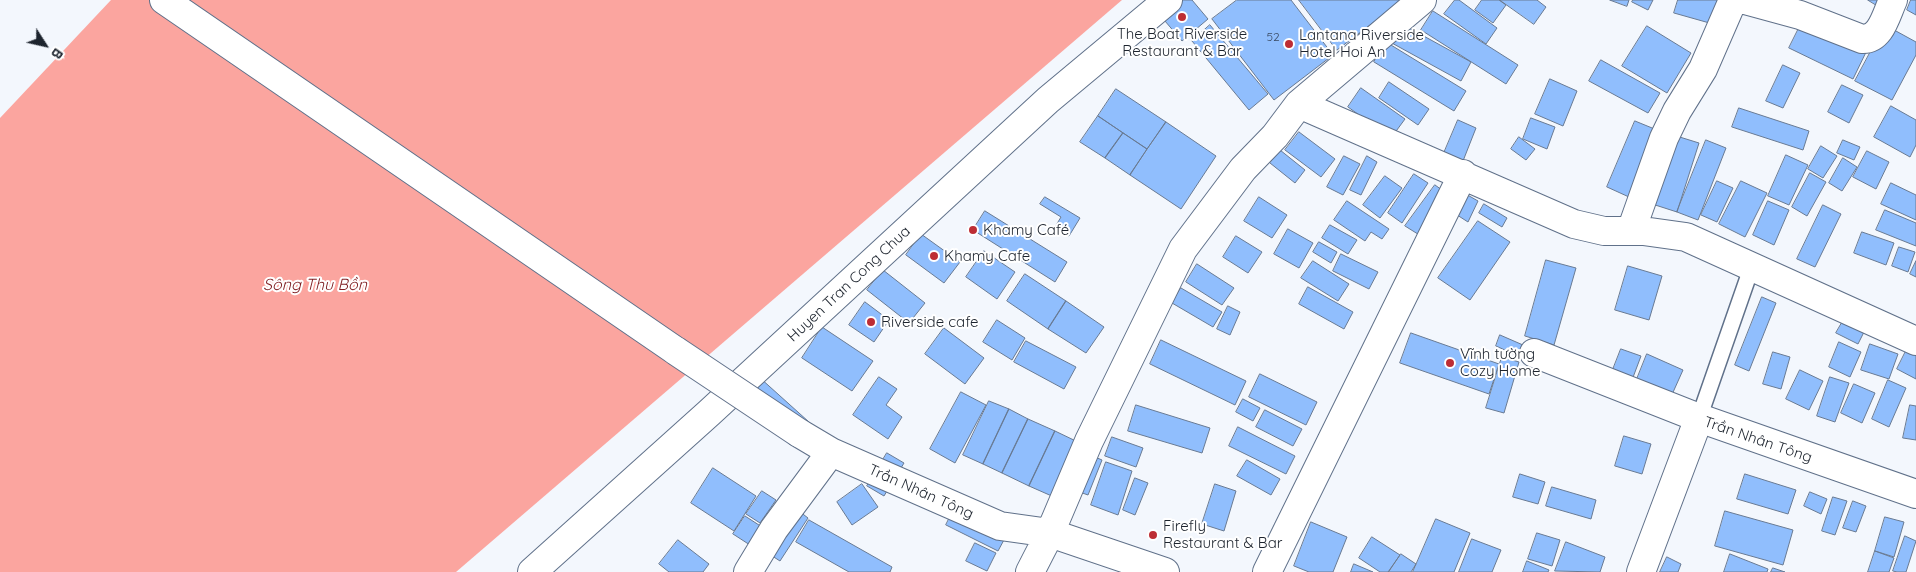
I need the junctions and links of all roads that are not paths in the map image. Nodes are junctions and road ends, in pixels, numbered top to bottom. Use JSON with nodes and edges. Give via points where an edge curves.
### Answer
{"nodes":[{"id":1,"x":164,"y":0,"type":"edge"},
{"id":2,"x":1168,"y":0,"type":"edge"},
{"id":3,"x":1422,"y":0,"type":"edge"},
{"id":4,"x":1733,"y":0,"type":"edge"},
{"id":5,"x":1745,"y":0,"type":"edge"},
{"id":6,"x":1894,"y":0,"type":"edge"},
{"id":7,"x":1299,"y":104,"type":"junction"},
{"id":8,"x":1463,"y":174,"type":"junction"},
{"id":9,"x":1630,"y":231,"type":"junction"},
{"id":10,"x":1752,"y":266,"type":"junction"},
{"id":11,"x":1916,"y":340,"type":"edge"},
{"id":12,"x":1534,"y":353,"type":"dead end"},
{"id":13,"x":1698,"y":418,"type":"junction"},
{"id":14,"x":831,"y":452,"type":"junction"},
{"id":15,"x":1916,"y":494,"type":"edge"},
{"id":16,"x":1050,"y":532,"type":"junction"},
{"id":17,"x":532,"y":572,"type":"edge"},
{"id":18,"x":748,"y":572,"type":"edge"},
{"id":19,"x":1030,"y":572,"type":"edge"},
{"id":20,"x":1165,"y":572,"type":"edge"},
{"id":21,"x":1267,"y":572,"type":"edge"},
{"id":22,"x":1641,"y":572,"type":"edge"}],
"edges":[{"from":1,"to":14,"type":"street","name":"Trần Nhân Tông","bridge":true},
{"from":2,"to":17,"type":"street","name":"Huyen Tran Cong Chua","via":[[1048,100]]},
{"from":3,"to":7,"type":"street"},
{"from":4,"to":9,"type":"street","via":[[1703,69],[1664,138]]},
{"from":5,"to":6,"type":"street","via":[[1800,15],[1862,39],[1871,39],[1876,36]]},
{"from":7,"to":8,"type":"street"},
{"from":7,"to":16,"type":"street","via":[[1275,136],[1243,169],[1183,249],[1090,440]]},
{"from":8,"to":9,"type":"street","via":[[1574,224],[1604,231]]},
{"from":8,"to":21,"type":"street"},
{"from":9,"to":10,"type":"street","via":[[1686,237]]},
{"from":10,"to":11,"type":"street"},
{"from":10,"to":13,"type":"lane"},
{"from":12,"to":13,"type":"street"},
{"from":13,"to":15,"type":"street","name":"Trần Nhân Tông"},
{"from":13,"to":22,"type":"street","name":"Trần Nhân Tông"},
{"from":14,"to":16,"type":"street","name":"Trần Nhân Tông","via":[[1000,526]]},
{"from":14,"to":18,"type":"street","via":[[774,529]]},
{"from":16,"to":19,"type":"street"},
{"from":16,"to":20,"type":"street","name":"Trần Nhân Tông"}]}
